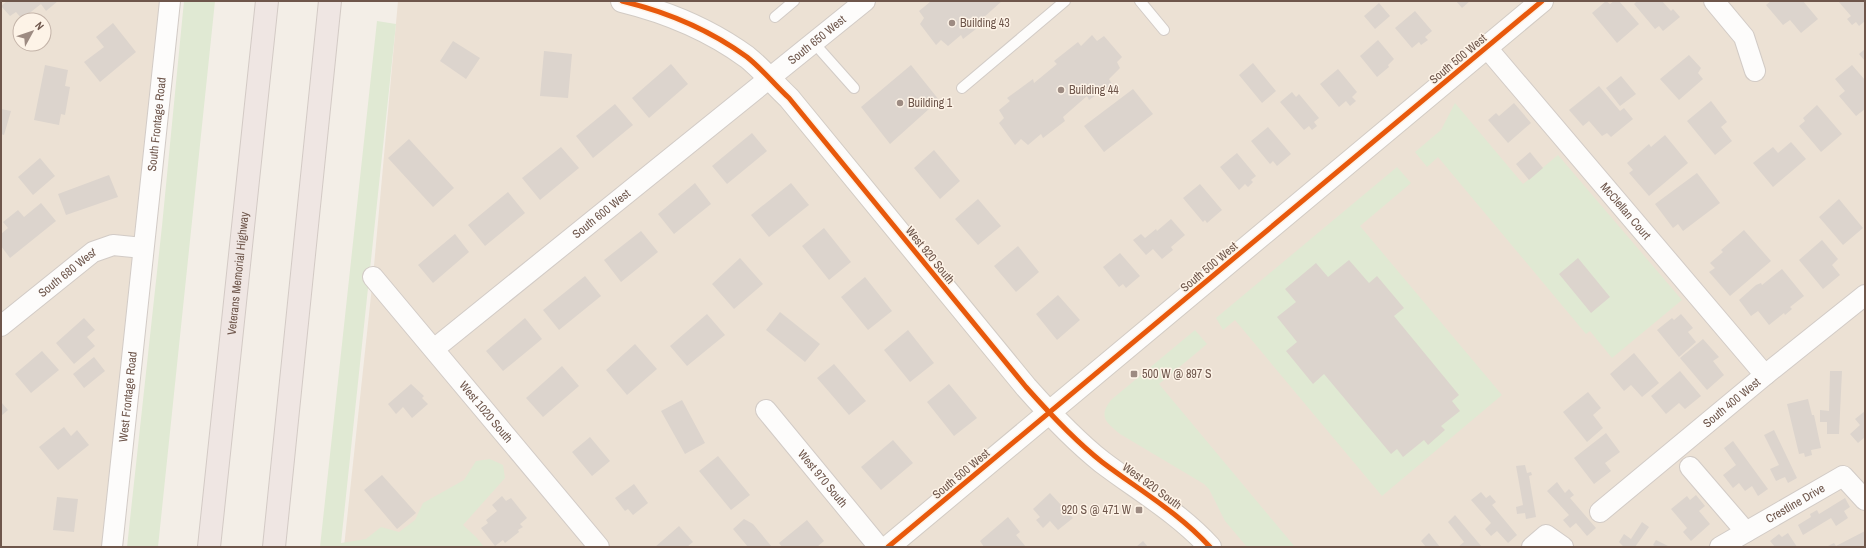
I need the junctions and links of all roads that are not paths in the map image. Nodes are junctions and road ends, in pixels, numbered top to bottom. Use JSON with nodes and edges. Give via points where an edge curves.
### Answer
{"nodes":[{"id":1,"x":170,"y":1,"type":"edge"},
{"id":2,"x":622,"y":1,"type":"edge"},
{"id":3,"x":794,"y":1,"type":"edge"},
{"id":4,"x":865,"y":1,"type":"edge"},
{"id":5,"x":1064,"y":1,"type":"edge"},
{"id":6,"x":1140,"y":1,"type":"edge"},
{"id":7,"x":1714,"y":1,"type":"edge"},
{"id":8,"x":1533,"y":4,"type":"edge"},
{"id":9,"x":266,"y":7,"type":"edge"},
{"id":10,"x":330,"y":11,"type":"edge"},
{"id":11,"x":774,"y":17,"type":"dead end"},
{"id":12,"x":1164,"y":30,"type":"dead end"},
{"id":13,"x":814,"y":43,"type":"junction"},
{"id":14,"x":1487,"y":48,"type":"junction"},
{"id":15,"x":1755,"y":71,"type":"dead end"},
{"id":16,"x":768,"y":78,"type":"junction"},
{"id":17,"x":854,"y":88,"type":"dead end"},
{"id":18,"x":962,"y":88,"type":"dead end"},
{"id":19,"x":143,"y":248,"type":"junction"},
{"id":20,"x":373,"y":277,"type":"dead end"},
{"id":21,"x":1865,"y":295,"type":"edge"},
{"id":22,"x":1,"y":326,"type":"edge"},
{"id":23,"x":434,"y":349,"type":"junction"},
{"id":24,"x":1765,"y":375,"type":"junction"},
{"id":25,"x":766,"y":410,"type":"dead end"},
{"id":26,"x":1050,"y":413,"type":"junction"},
{"id":27,"x":1690,"y":467,"type":"dead end"},
{"id":28,"x":1865,"y":500,"type":"edge"},
{"id":29,"x":1600,"y":512,"type":"dead end"},
{"id":30,"x":1746,"y":532,"type":"junction"},
{"id":31,"x":112,"y":547,"type":"edge"},
{"id":32,"x":209,"y":547,"type":"edge"},
{"id":33,"x":274,"y":547,"type":"edge"},
{"id":34,"x":599,"y":547,"type":"edge"},
{"id":35,"x":879,"y":547,"type":"edge"},
{"id":36,"x":888,"y":547,"type":"edge"},
{"id":37,"x":1210,"y":547,"type":"edge"},
{"id":38,"x":1532,"y":547,"type":"edge"},
{"id":39,"x":1563,"y":547,"type":"edge"},
{"id":40,"x":1720,"y":547,"type":"edge"}],
"edges":[{"from":1,"to":19,"type":"street","name":"South Frontage Road"},
{"from":2,"to":16,"type":"main road","name":"West 920 South","via":[[654,9],[712,34],[748,58]]},
{"from":3,"to":11,"type":"lane"},
{"from":4,"to":13,"type":"street","name":"South 650 West"},
{"from":5,"to":18,"type":"lane"},
{"from":6,"to":12,"type":"lane"},
{"from":7,"to":15,"type":"street","via":[[1744,37]]},
{"from":8,"to":14,"type":"main road","name":"South 500 West"},
{"from":9,"to":32,"type":"highway","name":"Veterans Memorial Highway"},
{"from":10,"to":33,"type":"highway"},
{"from":13,"to":16,"type":"street","name":"South 650 West"},
{"from":13,"to":17,"type":"lane"},
{"from":14,"to":24,"type":"street","name":"McClellan Court"},
{"from":14,"to":26,"type":"main road","name":"South 500 West"},
{"from":16,"to":23,"type":"street","name":"South 600 West"},
{"from":16,"to":26,"type":"main road","name":"West 920 South","via":[[789,98],[1026,388]]},
{"from":19,"to":22,"type":"street","name":"South 680 West","via":[[113,245],[93,252]]},
{"from":19,"to":31,"type":"street","name":"West Frontage Road"},
{"from":20,"to":23,"type":"street","name":"West 1020 South"},
{"from":21,"to":24,"type":"street","name":"South 400 West"},
{"from":23,"to":34,"type":"street","name":"West 1020 South"},
{"from":24,"to":29,"type":"street","name":"South 400 West"},
{"from":25,"to":35,"type":"street","name":"West 970 South"},
{"from":26,"to":36,"type":"main road","name":"South 500 West"},
{"from":26,"to":37,"type":"main road","name":"West 920 South","via":[[1087,449],[1170,511]]},
{"from":27,"to":30,"type":"street"},
{"from":28,"to":30,"type":"street","name":"Crestline Drive","via":[[1843,476]]},
{"from":30,"to":40,"type":"street","name":"Crestline Drive"},
{"from":38,"to":39,"type":"street","via":[[1546,535]]}]}
